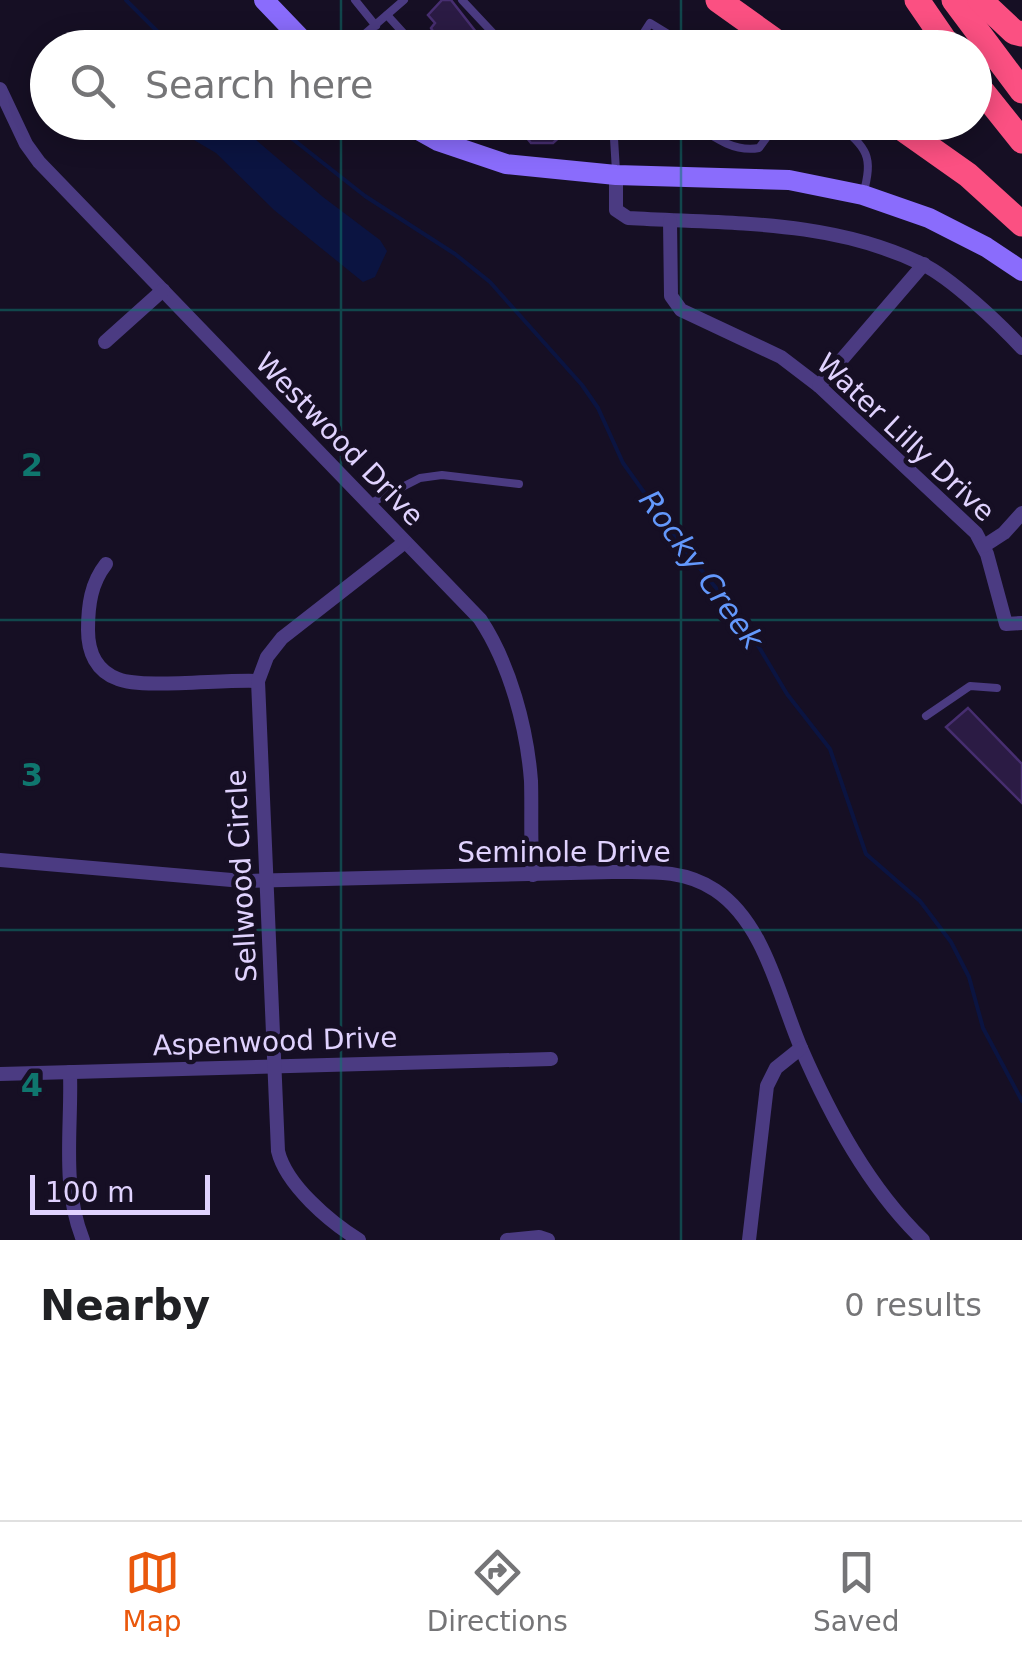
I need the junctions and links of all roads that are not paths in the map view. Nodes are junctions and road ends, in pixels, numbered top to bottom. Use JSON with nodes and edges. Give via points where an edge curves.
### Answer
{"nodes":[{"id":1,"x":264,"y":0,"type":"edge"},
{"id":2,"x":355,"y":0,"type":"edge"},
{"id":3,"x":404,"y":0,"type":"edge"},
{"id":4,"x":462,"y":0,"type":"edge"},
{"id":5,"x":718,"y":0,"type":"edge"},
{"id":6,"x":917,"y":0,"type":"edge"},
{"id":7,"x":954,"y":0,"type":"edge"},
{"id":8,"x":980,"y":0,"type":"edge"},
{"id":9,"x":389,"y":9,"type":"junction"},
{"id":10,"x":376,"y":26,"type":"junction"},
{"id":11,"x":293,"y":30,"type":"edge"},
{"id":12,"x":371,"y":30,"type":"edge"},
{"id":13,"x":404,"y":30,"type":"edge"},
{"id":14,"x":490,"y":30,"type":"edge"},
{"id":15,"x":760,"y":30,"type":"edge"},
{"id":16,"x":938,"y":30,"type":"edge"},
{"id":17,"x":976,"y":30,"type":"edge"},
{"id":18,"x":1022,"y":34,"type":"edge"},
{"id":19,"x":992,"y":51,"type":"edge"},
{"id":20,"x":0,"y":90,"type":"edge"},
{"id":21,"x":1022,"y":91,"type":"edge"},
{"id":22,"x":992,"y":104,"type":"edge"},
{"id":23,"x":3,"y":108,"type":"edge"},
{"id":24,"x":440,"y":140,"type":"edge"},
{"id":25,"x":462,"y":140,"type":"edge"},
{"id":26,"x":614,"y":140,"type":"edge"},
{"id":27,"x":719,"y":140,"type":"edge"},
{"id":28,"x":765,"y":140,"type":"edge"},
{"id":29,"x":856,"y":140,"type":"edge"},
{"id":30,"x":918,"y":140,"type":"edge"},
{"id":31,"x":1022,"y":141,"type":"edge"},
{"id":32,"x":456,"y":148,"type":"junction"},
{"id":33,"x":616,"y":175,"type":"junction"},
{"id":34,"x":862,"y":195,"type":"junction"},
{"id":35,"x":670,"y":221,"type":"junction"},
{"id":36,"x":1022,"y":224,"type":"edge"},
{"id":37,"x":924,"y":264,"type":"junction"},
{"id":38,"x":1022,"y":271,"type":"edge"},
{"id":39,"x":164,"y":290,"type":"junction"},
{"id":40,"x":1020,"y":340,"type":"edge"},
{"id":41,"x":105,"y":342,"type":"dead end"},
{"id":42,"x":819,"y":386,"type":"junction"},
{"id":43,"x":518,"y":484,"type":"dead end"},
{"id":44,"x":368,"y":505,"type":"junction"},
{"id":45,"x":1022,"y":513,"type":"edge"},
{"id":46,"x":404,"y":542,"type":"junction"},
{"id":47,"x":984,"y":546,"type":"junction"},
{"id":48,"x":106,"y":564,"type":"dead end"},
{"id":49,"x":1022,"y":623,"type":"edge"},
{"id":50,"x":258,"y":682,"type":"junction"},
{"id":51,"x":997,"y":688,"type":"dead end"},
{"id":52,"x":926,"y":716,"type":"dead end"},
{"id":53,"x":0,"y":860,"type":"edge"},
{"id":54,"x":533,"y":874,"type":"junction"},
{"id":55,"x":268,"y":881,"type":"junction"},
{"id":56,"x":801,"y":1048,"type":"junction"},
{"id":57,"x":551,"y":1059,"type":"dead end"},
{"id":58,"x":274,"y":1066,"type":"junction"},
{"id":59,"x":70,"y":1072,"type":"junction"},
{"id":60,"x":0,"y":1074,"type":"edge"},
{"id":61,"x":83,"y":1240,"type":"edge"},
{"id":62,"x":359,"y":1240,"type":"edge"},
{"id":63,"x":507,"y":1240,"type":"edge"},
{"id":64,"x":548,"y":1240,"type":"edge"},
{"id":65,"x":749,"y":1240,"type":"edge"},
{"id":66,"x":923,"y":1240,"type":"edge"}],
"edges":[{"from":1,"to":11,"type":"street"},
{"from":2,"to":10,"type":"lane"},
{"from":3,"to":9,"type":"lane"},
{"from":4,"to":14,"type":"lane"},
{"from":5,"to":15,"type":"highway"},
{"from":6,"to":16,"type":"highway"},
{"from":7,"to":17,"type":"highway"},
{"from":8,"to":18,"type":"highway"},
{"from":9,"to":10,"type":"lane"},
{"from":9,"to":13,"type":"lane"},
{"from":10,"to":12,"type":"lane"},
{"from":19,"to":21,"type":"highway"},
{"from":20,"to":23,"type":"street","name":"Westwood Drive"},
{"from":22,"to":31,"type":"highway"},
{"from":23,"to":39,"type":"street","name":"Westwood Drive","via":[[39,162]]},
{"from":24,"to":32,"type":"street"},
{"from":25,"to":32,"type":"lane"},
{"from":26,"to":33,"type":"lane"},
{"from":27,"to":28,"type":"lane","via":[[748,150]]},
{"from":29,"to":34,"type":"lane","via":[[870,167]]},
{"from":30,"to":36,"type":"highway"},
{"from":32,"to":33,"type":"street","via":[[506,164]]},
{"from":33,"to":34,"type":"street","via":[[790,180]]},
{"from":33,"to":35,"type":"street","via":[[616,210],[628,218]]},
{"from":34,"to":38,"type":"street","via":[[928,218]]},
{"from":35,"to":37,"type":"street","via":[[776,224],[841,235]]},
{"from":35,"to":42,"type":"street","name":"Water Lilly Drive","via":[[671,296],[681,310],[781,357]]},
{"from":37,"to":40,"type":"street"},
{"from":37,"to":42,"type":"street"},
{"from":39,"to":41,"type":"street"},
{"from":39,"to":44,"type":"street","name":"Westwood Drive"},
{"from":42,"to":47,"type":"street","name":"Water Lilly Drive"},
{"from":43,"to":44,"type":"lane","via":[[420,478]]},
{"from":44,"to":46,"type":"street","name":"Westwood Drive"},
{"from":45,"to":47,"type":"street"},
{"from":46,"to":50,"type":"street","via":[[282,638]]},
{"from":46,"to":54,"type":"street","name":"Westwood Drive","via":[[474,611],[497,650],[528,751]]},
{"from":47,"to":49,"type":"street","name":"Water Lilly Drive","via":[[1006,624]]},
{"from":48,"to":50,"type":"street","via":[[92,588],[88,627],[91,652],[106,672],[130,682]]},
{"from":50,"to":55,"type":"street","name":"Sellwood Circle"},
{"from":51,"to":52,"type":"lane","via":[[970,686]]},
{"from":53,"to":55,"type":"street","name":"Seminole Drive"},
{"from":54,"to":55,"type":"street","name":"Seminole Drive"},
{"from":54,"to":56,"type":"street","name":"Seminole Drive","via":[[659,872],[688,876],[715,890],[752,930]]},
{"from":55,"to":58,"type":"street","name":"Sellwood Circle"},
{"from":56,"to":65,"type":"street","via":[[776,1068],[767,1086]]},
{"from":56,"to":66,"type":"street","name":"Seminole Drive","via":[[867,1173]]},
{"from":57,"to":58,"type":"street","name":"Aspenwood Drive"},
{"from":58,"to":59,"type":"street","name":"Aspenwood Drive"},
{"from":58,"to":62,"type":"street","name":"Sellwood Circle","via":[[284,1171]]},
{"from":59,"to":60,"type":"street","name":"Aspenwood Drive"},
{"from":59,"to":61,"type":"street","via":[[69,1182]]},
{"from":63,"to":64,"type":"street"}]}
